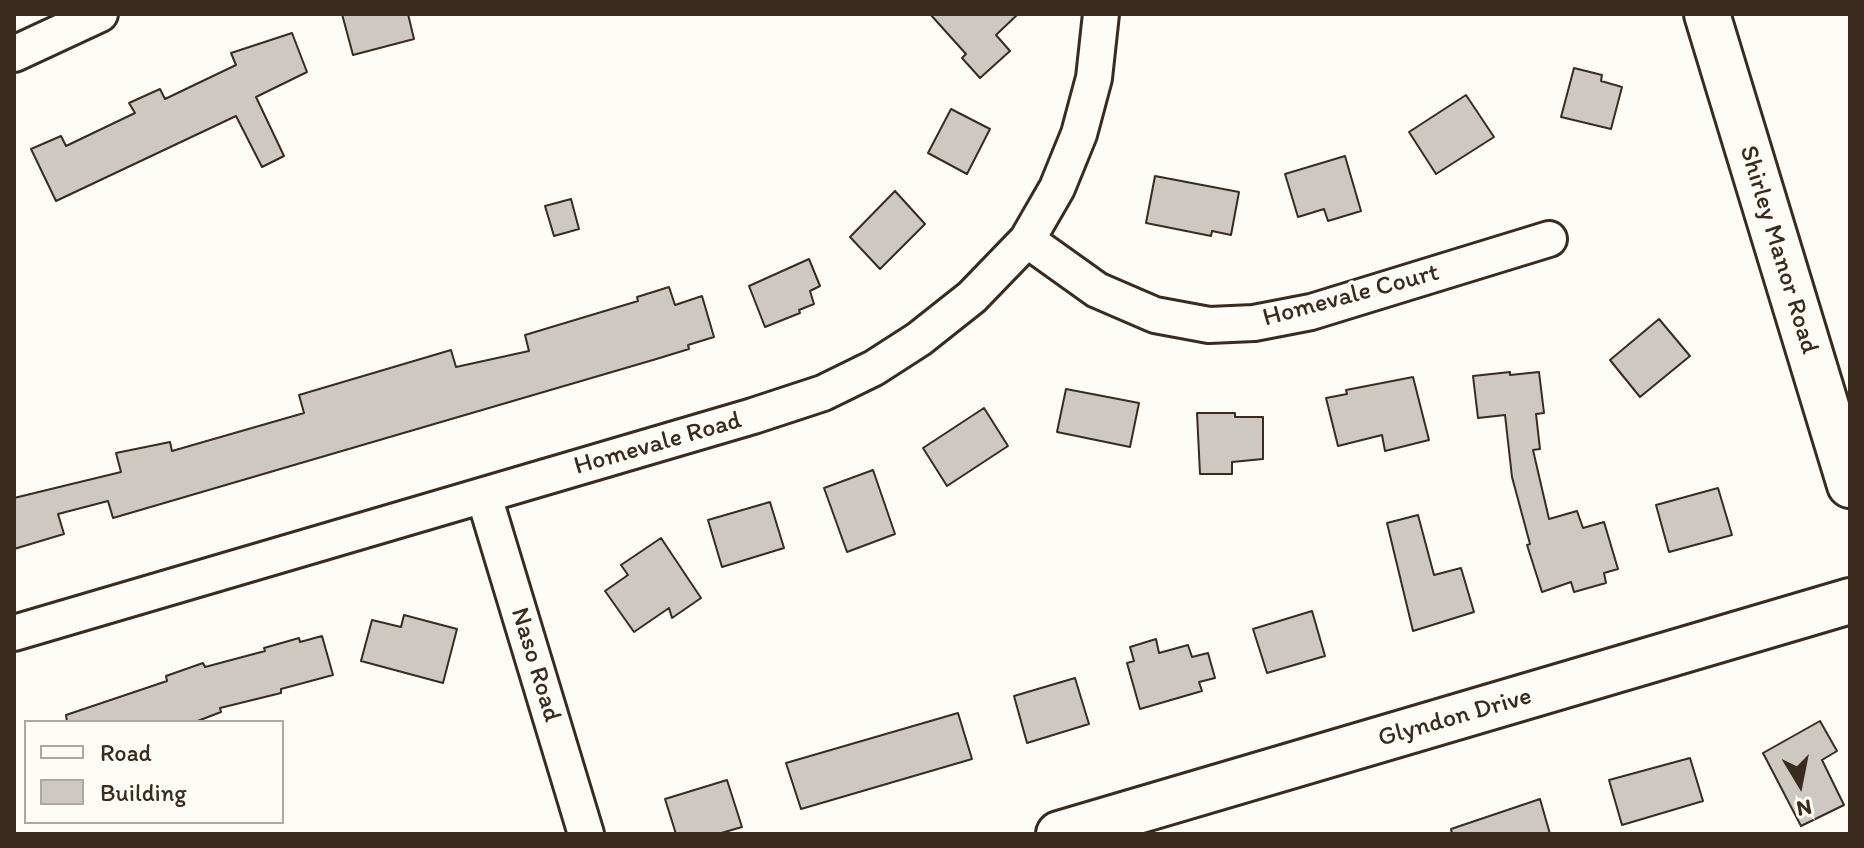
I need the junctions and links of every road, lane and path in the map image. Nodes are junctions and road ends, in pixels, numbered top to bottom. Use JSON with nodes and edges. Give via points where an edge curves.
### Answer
{"nodes":[{"id":1,"x":100,"y":14,"type":"edge"},
{"id":2,"x":1101,"y":14,"type":"edge"},
{"id":3,"x":1707,"y":14,"type":"edge"},
{"id":4,"x":14,"y":54,"type":"edge"},
{"id":5,"x":1549,"y":239,"type":"dead end"},
{"id":6,"x":1027,"y":240,"type":"junction"},
{"id":7,"x":1850,"y":485,"type":"edge"},
{"id":8,"x":484,"y":496,"type":"junction"},
{"id":9,"x":1850,"y":601,"type":"edge"},
{"id":10,"x":14,"y":633,"type":"edge"},
{"id":11,"x":586,"y":834,"type":"edge"},
{"id":12,"x":1059,"y":834,"type":"edge"}],
"edges":[{"from":1,"to":4,"type":"street"},
{"from":2,"to":6,"type":"street","name":"Homevale Road","via":[[1094,78],[1079,134],[1057,188]]},
{"from":3,"to":7,"type":"street","name":"Shirley Manor Road"},
{"from":5,"to":6,"type":"street","name":"Homevale Court","via":[[1311,312],[1209,325],[1155,315],[1097,290]]},
{"from":6,"to":8,"type":"street","name":"Homevale Road","via":[[972,297],[919,339],[823,393]]},
{"from":8,"to":10,"type":"street","name":"Homevale Road"},
{"from":8,"to":11,"type":"street","name":"Naso Road"},
{"from":9,"to":12,"type":"street","name":"Glyndon Drive"}]}
